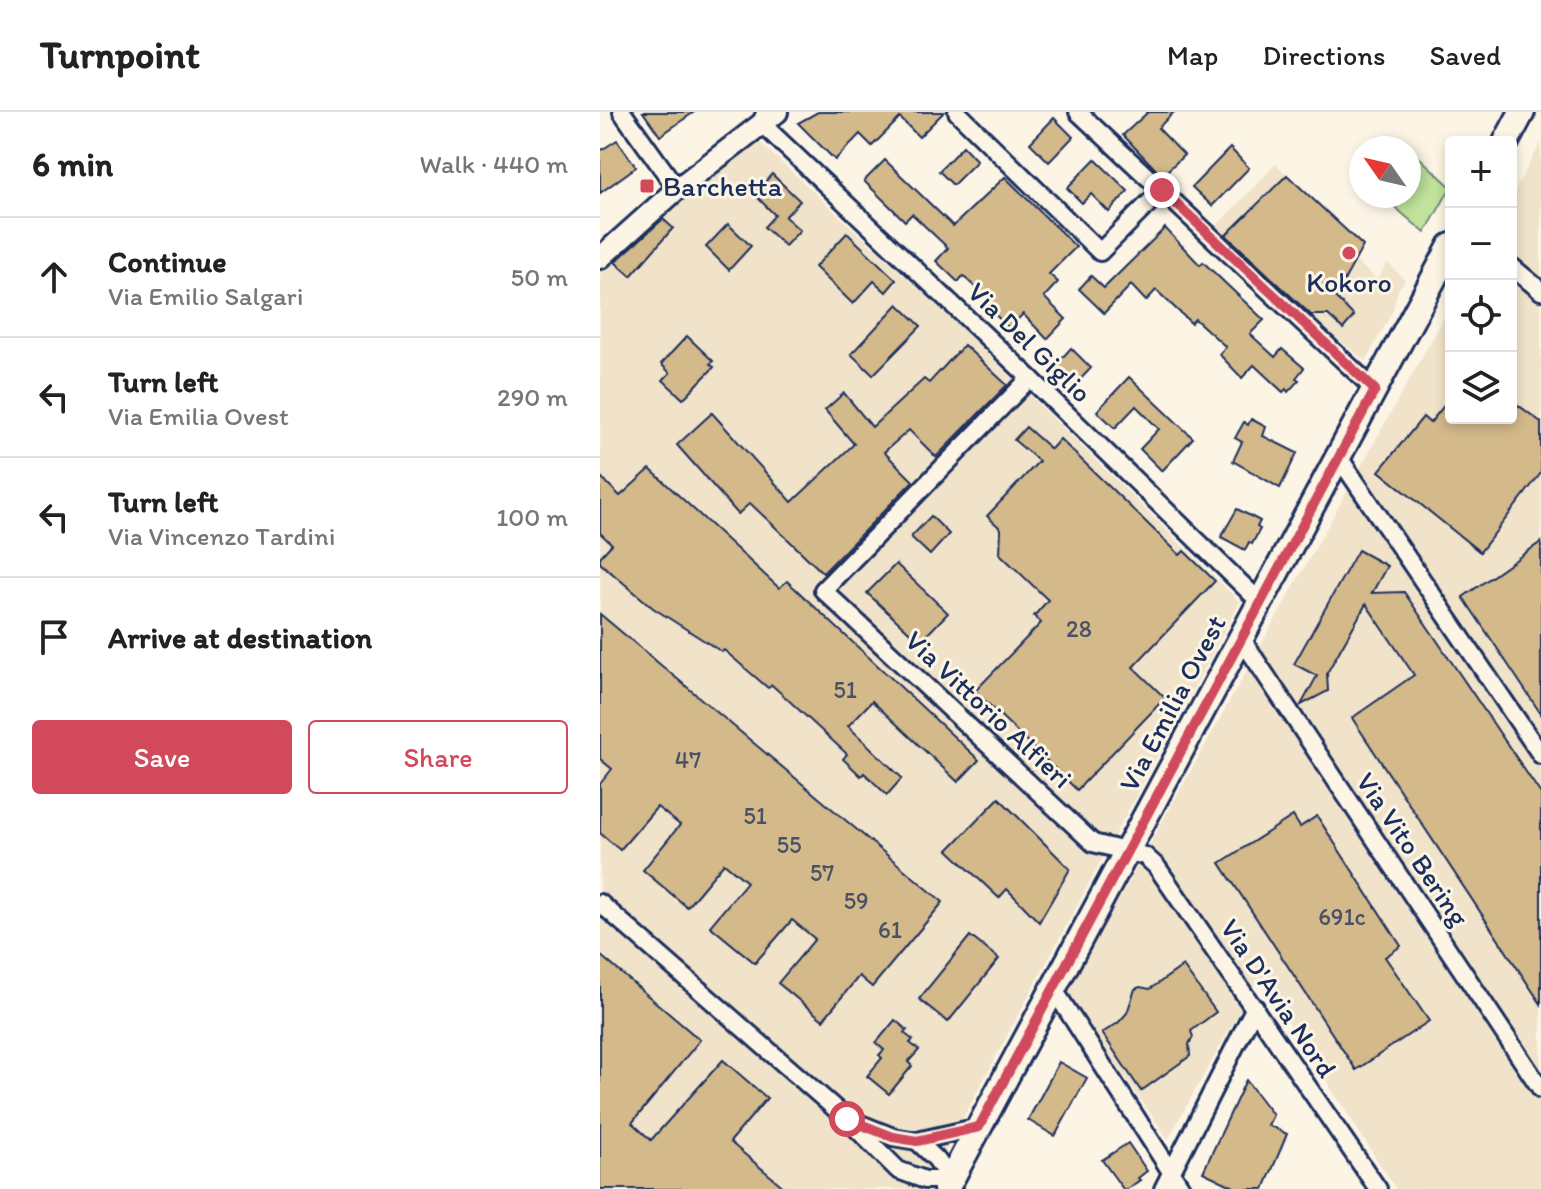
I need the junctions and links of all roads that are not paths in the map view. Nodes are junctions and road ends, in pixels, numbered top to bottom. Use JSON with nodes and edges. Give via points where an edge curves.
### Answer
{"nodes":[{"id":1,"x":622,"y":112,"type":"edge"},
{"id":2,"x":957,"y":112,"type":"edge"},
{"id":3,"x":1078,"y":112,"type":"edge"},
{"id":4,"x":1522,"y":112,"type":"edge"},
{"id":5,"x":768,"y":116,"type":"edge"},
{"id":6,"x":1509,"y":136,"type":"edge"},
{"id":7,"x":677,"y":189,"type":"junction"},
{"id":8,"x":1162,"y":190,"type":"junction"},
{"id":9,"x":1445,"y":257,"type":"edge"},
{"id":10,"x":600,"y":258,"type":"edge"},
{"id":11,"x":1517,"y":271,"type":"edge"},
{"id":12,"x":1541,"y":291,"type":"edge"},
{"id":13,"x":1030,"y":378,"type":"junction"},
{"id":14,"x":1375,"y":390,"type":"junction"},
{"id":15,"x":1338,"y":456,"type":"junction"},
{"id":16,"x":1260,"y":602,"type":"junction"},
{"id":17,"x":1241,"y":638,"type":"junction"},
{"id":18,"x":1541,"y":755,"type":"edge"},
{"id":19,"x":1126,"y":851,"type":"junction"},
{"id":20,"x":600,"y":903,"type":"edge"},
{"id":21,"x":1053,"y":988,"type":"junction"},
{"id":22,"x":1255,"y":1007,"type":"junction"},
{"id":23,"x":1541,"y":1089,"type":"edge"},
{"id":24,"x":847,"y":1119,"type":"junction"},
{"id":25,"x":979,"y":1127,"type":"junction"},
{"id":26,"x":917,"y":1141,"type":"junction"},
{"id":27,"x":898,"y":1170,"type":"junction"},
{"id":28,"x":1172,"y":1174,"type":"junction"},
{"id":29,"x":948,"y":1184,"type":"edge"},
{"id":30,"x":900,"y":1189,"type":"edge"},
{"id":31,"x":1163,"y":1189,"type":"edge"},
{"id":32,"x":1182,"y":1189,"type":"edge"},
{"id":33,"x":1378,"y":1189,"type":"edge"}],
"edges":[{"from":1,"to":7,"type":"street"},
{"from":2,"to":8,"type":"street","via":[[1100,252]]},
{"from":3,"to":8,"type":"street"},
{"from":4,"to":6,"type":"main road"},
{"from":5,"to":7,"type":"street"},
{"from":5,"to":13,"type":"street","name":"Via Del Giglio"},
{"from":7,"to":10,"type":"street"},
{"from":8,"to":14,"type":"street"},
{"from":9,"to":14,"type":"main road","name":"Via Emilia Ovest"},
{"from":11,"to":12,"type":"street"},
{"from":13,"to":16,"type":"street","name":"Via Del Giglio"},
{"from":13,"to":19,"type":"street","name":"Via Vittorio Alfieri","via":[[823,590],[1093,843]]},
{"from":14,"to":15,"type":"main road","name":"Via Emilia Ovest"},
{"from":15,"to":16,"type":"main road","name":"Via Emilia Ovest"},
{"from":15,"to":18,"type":"street"},
{"from":16,"to":17,"type":"main road","name":"Via Emilia Ovest"},
{"from":17,"to":19,"type":"main road","name":"Via Emilia Ovest"},
{"from":17,"to":23,"type":"street","name":"Via Vito Bering"},
{"from":19,"to":21,"type":"main road","name":"Via Emilia Ovest"},
{"from":19,"to":22,"type":"street","name":"Via D'Avia Nord","via":[[1145,856],[1157,867]]},
{"from":20,"to":24,"type":"street"},
{"from":21,"to":25,"type":"main road","name":"Via Emilia Ovest"},
{"from":21,"to":28,"type":"street"},
{"from":22,"to":28,"type":"street"},
{"from":22,"to":33,"type":"street","name":"Via D'Avia Nord"},
{"from":24,"to":26,"type":"street"},
{"from":24,"to":27,"type":"street"},
{"from":25,"to":26,"type":"street"},
{"from":25,"to":29,"type":"main road","name":"Via Emilia Ovest"},
{"from":26,"to":29,"type":"street","via":[[936,1159]]},
{"from":27,"to":29,"type":"street"},
{"from":27,"to":30,"type":"street"},
{"from":28,"to":31,"type":"street"},
{"from":28,"to":32,"type":"street"}]}
